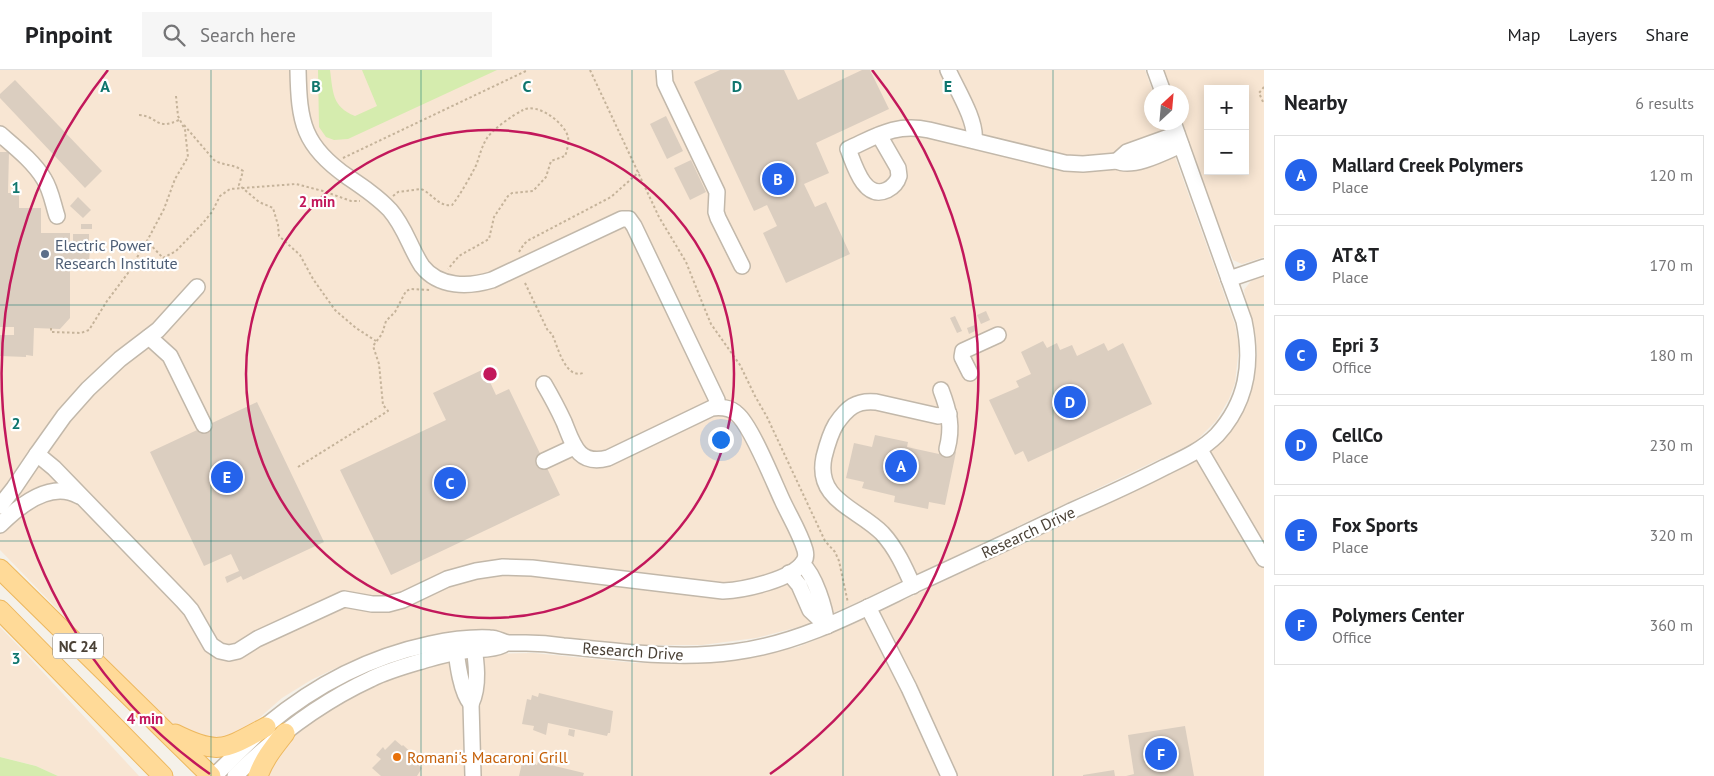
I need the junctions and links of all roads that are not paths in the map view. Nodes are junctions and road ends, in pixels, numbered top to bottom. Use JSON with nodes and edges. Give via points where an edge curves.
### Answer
{"nodes":[{"id":1,"x":298,"y":70,"type":"edge"},
{"id":2,"x":664,"y":70,"type":"edge"},
{"id":3,"x":948,"y":70,"type":"edge"},
{"id":4,"x":1155,"y":70,"type":"edge"},
{"id":5,"x":1160,"y":85,"type":"edge"},
{"id":6,"x":0,"y":134,"type":"edge"},
{"id":7,"x":1177,"y":134,"type":"edge"},
{"id":8,"x":879,"y":135,"type":"dead end"},
{"id":9,"x":974,"y":140,"type":"junction"},
{"id":10,"x":56,"y":216,"type":"dead end"},
{"id":11,"x":742,"y":266,"type":"dead end"},
{"id":12,"x":1264,"y":267,"type":"edge"},
{"id":13,"x":1229,"y":279,"type":"junction"},
{"id":14,"x":197,"y":287,"type":"dead end"},
{"id":15,"x":998,"y":335,"type":"dead end"},
{"id":16,"x":149,"y":337,"type":"junction"},
{"id":17,"x":970,"y":373,"type":"dead end"},
{"id":18,"x":544,"y":384,"type":"dead end"},
{"id":19,"x":941,"y":390,"type":"dead end"},
{"id":20,"x":718,"y":408,"type":"junction"},
{"id":21,"x":949,"y":414,"type":"junction"},
{"id":22,"x":204,"y":425,"type":"dead end"},
{"id":23,"x":574,"y":447,"type":"junction"},
{"id":24,"x":947,"y":449,"type":"dead end"},
{"id":25,"x":1200,"y":450,"type":"junction"},
{"id":26,"x":38,"y":454,"type":"junction"},
{"id":27,"x":544,"y":461,"type":"dead end"},
{"id":28,"x":82,"y":498,"type":"junction"},
{"id":29,"x":2,"y":514,"type":"edge"},
{"id":30,"x":1264,"y":559,"type":"edge"},
{"id":31,"x":802,"y":564,"type":"junction"},
{"id":32,"x":0,"y":569,"type":"edge"},
{"id":33,"x":789,"y":573,"type":"junction"},
{"id":34,"x":913,"y":586,"type":"junction"},
{"id":35,"x":868,"y":607,"type":"junction"},
{"id":36,"x":0,"y":610,"type":"edge"},
{"id":37,"x":827,"y":626,"type":"junction"},
{"id":38,"x":474,"y":644,"type":"junction"},
{"id":39,"x":455,"y":646,"type":"junction"},
{"id":40,"x":471,"y":704,"type":"junction"},
{"id":41,"x":161,"y":727,"type":"junction"},
{"id":42,"x":266,"y":727,"type":"junction"},
{"id":43,"x":285,"y":733,"type":"junction"},
{"id":44,"x":163,"y":776,"type":"edge"},
{"id":45,"x":212,"y":776,"type":"edge"},
{"id":46,"x":235,"y":776,"type":"edge"},
{"id":47,"x":258,"y":776,"type":"edge"},
{"id":48,"x":473,"y":776,"type":"edge"},
{"id":49,"x":949,"y":776,"type":"edge"}],
"edges":[{"from":1,"to":20,"type":"street","via":[[300,112],[304,129],[312,142],[332,165],[389,209],[403,227],[421,265],[439,280],[476,285],[492,280],[622,219],[629,219],[718,402]]},
{"from":2,"to":11,"type":"street","via":[[665,83],[717,192],[718,218]]},
{"from":3,"to":9,"type":"street","via":[[972,123]]},
{"from":4,"to":5,"type":"street"},
{"from":6,"to":10,"type":"street","via":[[44,179]]},
{"from":7,"to":9,"type":"street","via":[[1133,162],[1122,163],[1117,160],[1065,163]]},
{"from":7,"to":13,"type":"street","name":"Research Drive"},
{"from":8,"to":9,"type":"street","via":[[911,127]]},
{"from":12,"to":13,"type":"street"},
{"from":13,"to":25,"type":"street","name":"Research Drive","via":[[1248,340],[1247,374],[1232,416]]},
{"from":14,"to":16,"type":"street"},
{"from":15,"to":17,"type":"street","via":[[962,351]]},
{"from":16,"to":22,"type":"street","via":[[170,356]]},
{"from":16,"to":26,"type":"street","via":[[88,389],[64,416]]},
{"from":18,"to":23,"type":"street"},
{"from":19,"to":21,"type":"street"},
{"from":20,"to":23,"type":"street","via":[[606,458],[585,457]]},
{"from":20,"to":31,"type":"street","via":[[738,414],[750,434],[805,549]]},
{"from":21,"to":24,"type":"street","via":[[951,432]]},
{"from":21,"to":34,"type":"street","via":[[938,416],[868,401],[856,403],[848,408],[834,428],[822,464],[823,479],[829,492],[882,534],[894,549]]},
{"from":23,"to":27,"type":"street"},
{"from":25,"to":30,"type":"street"},
{"from":25,"to":34,"type":"street","name":"Research Drive"},
{"from":26,"to":28,"type":"street"},
{"from":26,"to":29,"type":"street","via":[[14,488]]},
{"from":28,"to":29,"type":"street","via":[[66,491],[50,491]]},
{"from":28,"to":33,"type":"street","via":[[187,605],[211,645],[229,653],[344,599],[372,604],[395,602],[447,579],[488,569],[532,568],[723,591],[745,589]]},
{"from":31,"to":33,"type":"street"},
{"from":31,"to":37,"type":"street","via":[[812,576],[824,606]]},
{"from":32,"to":41,"type":"main road","number":"NC 24"},
{"from":33,"to":37,"type":"street","via":[[799,585],[808,607]]},
{"from":34,"to":35,"type":"street","name":"Research Drive"},
{"from":35,"to":37,"type":"street","name":"Research Drive"},
{"from":35,"to":49,"type":"street"},
{"from":36,"to":44,"type":"main road","number":"NC 24"},
{"from":37,"to":38,"type":"street","name":"Research Drive","via":[[769,646],[704,656],[655,655],[490,638]]},
{"from":38,"to":39,"type":"street","name":"Research Drive"},
{"from":38,"to":40,"type":"street","via":[[476,682]]},
{"from":39,"to":40,"type":"street","via":[[464,690]]},
{"from":39,"to":42,"type":"street","name":"Research Drive","via":[[430,644],[365,664],[313,691]]},
{"from":39,"to":43,"type":"street","name":"Research Drive","via":[[372,678],[326,703]]},
{"from":40,"to":48,"type":"street"},
{"from":41,"to":42,"type":"main road","via":[[200,746],[221,748]]},
{"from":41,"to":45,"type":"main road","number":"NC 24"},
{"from":42,"to":45,"type":"street","name":"Research Drive"},
{"from":43,"to":46,"type":"street","name":"Research Drive"},
{"from":43,"to":47,"type":"main road","via":[[269,753]]}]}
